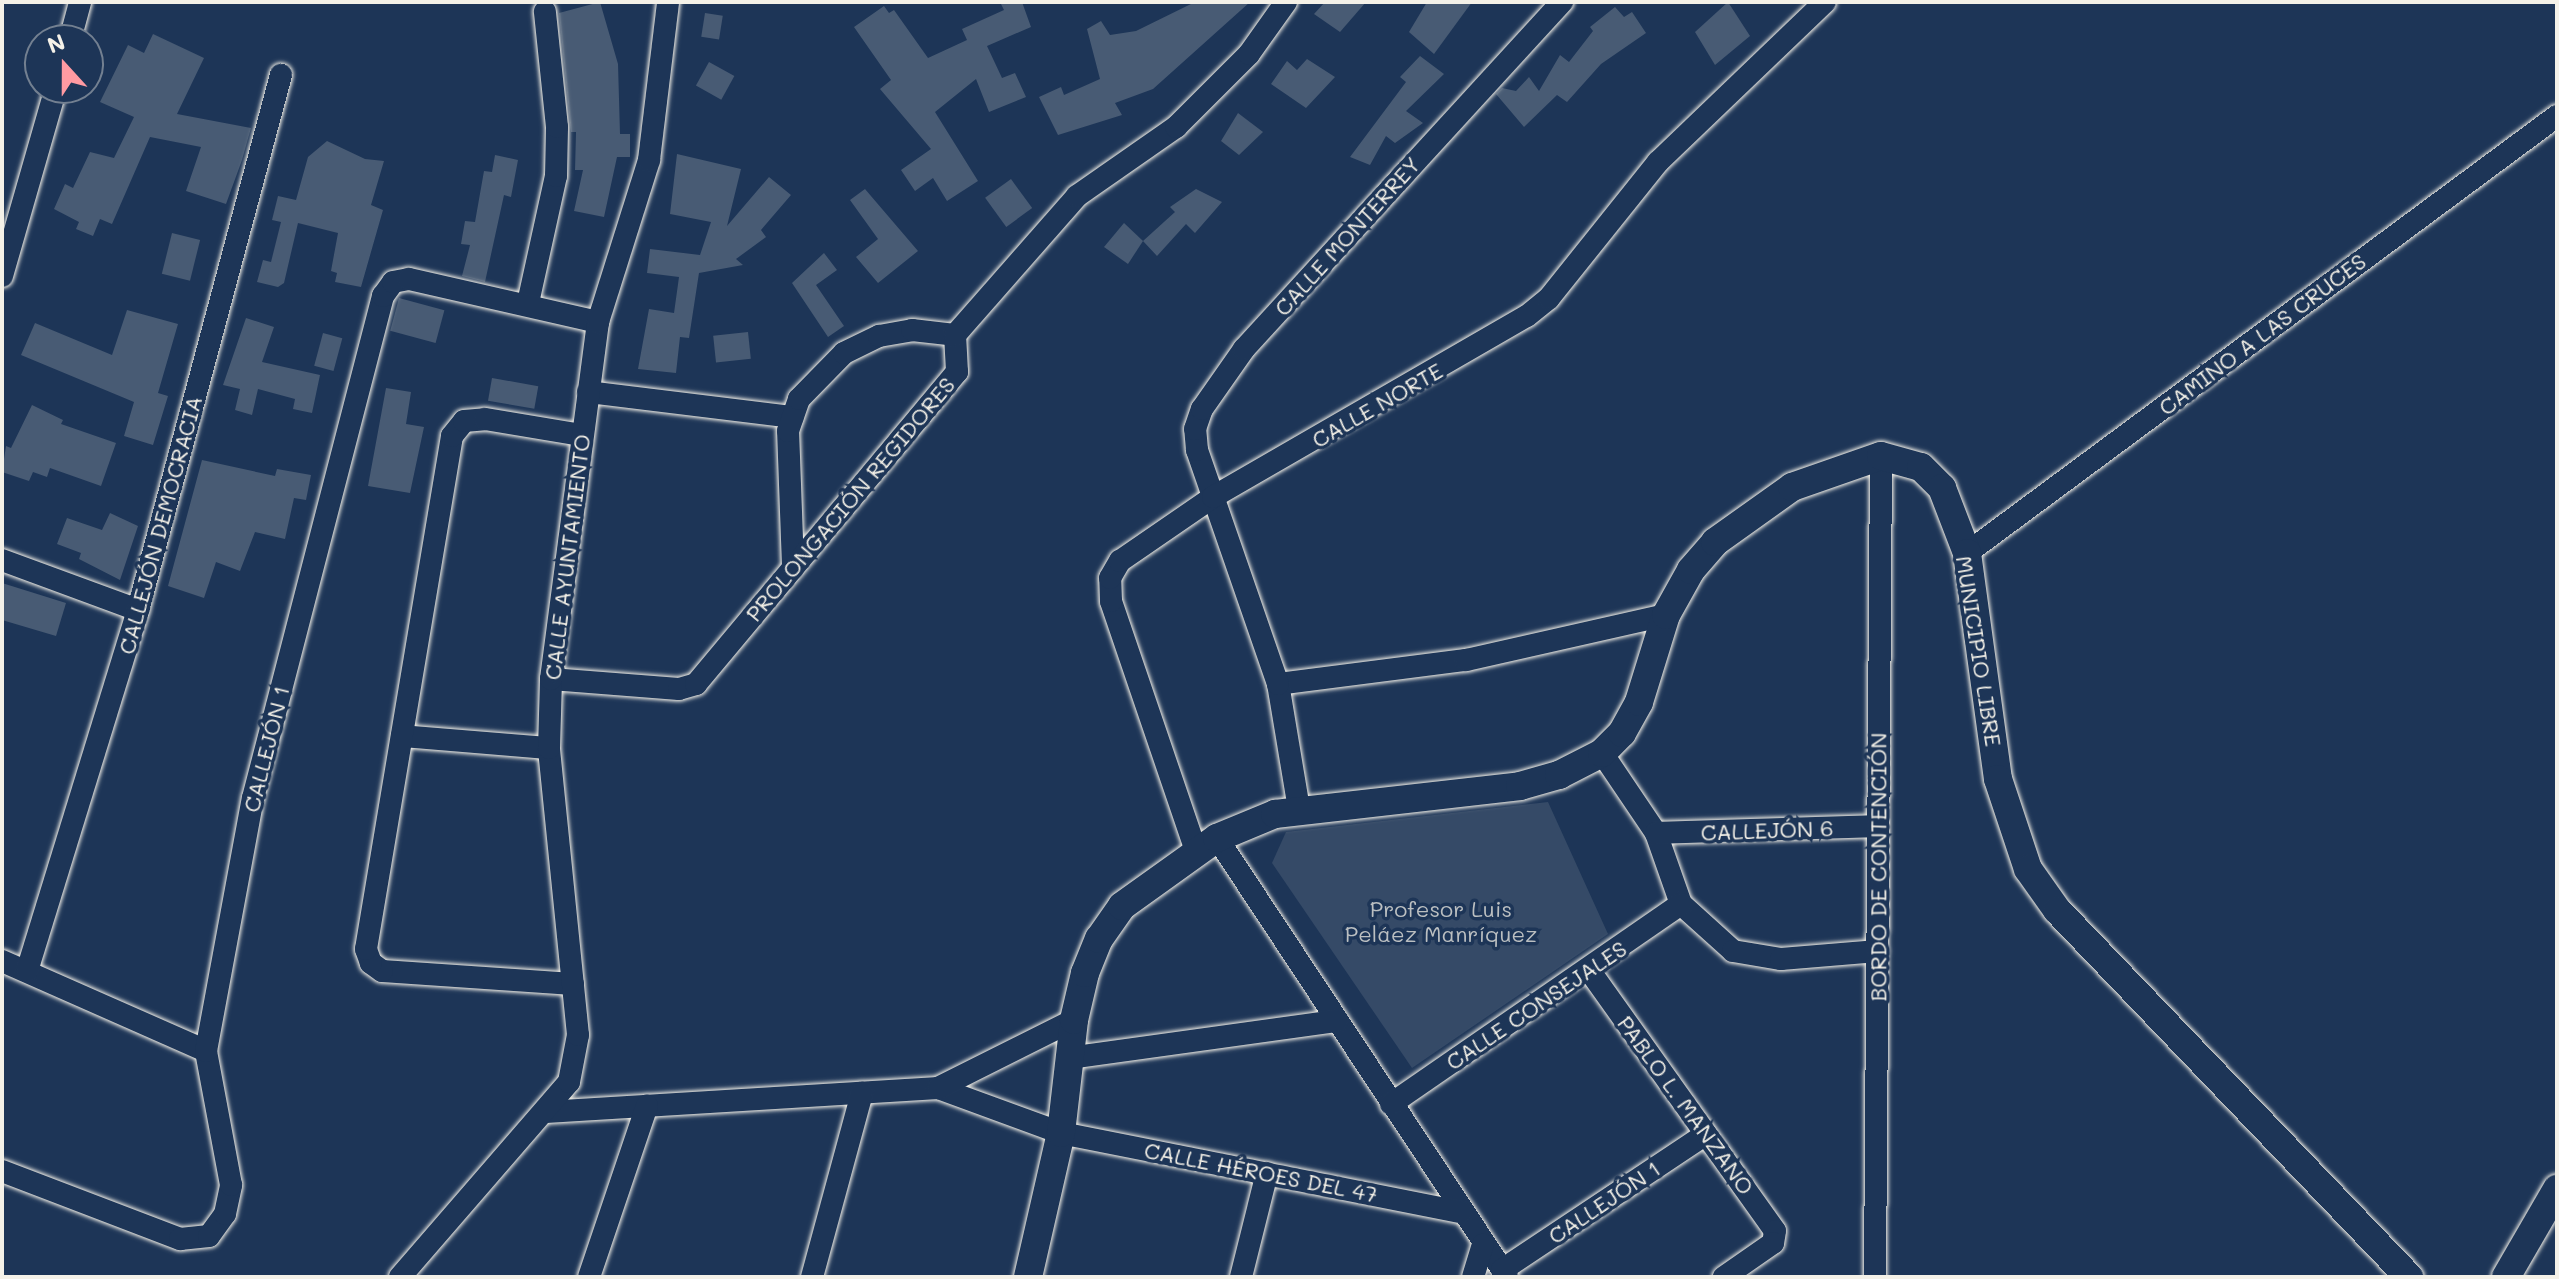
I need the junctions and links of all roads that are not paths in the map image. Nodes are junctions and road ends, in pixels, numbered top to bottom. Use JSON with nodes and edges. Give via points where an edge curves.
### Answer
{"nodes":[{"id":1,"x":80,"y":2,"type":"edge"},
{"id":2,"x":668,"y":2,"type":"edge"},
{"id":3,"x":1286,"y":2,"type":"edge"},
{"id":4,"x":1562,"y":2,"type":"edge"},
{"id":5,"x":1825,"y":2,"type":"edge"},
{"id":6,"x":545,"y":12,"type":"dead end"},
{"id":7,"x":74,"y":24,"type":"edge"},
{"id":8,"x":281,"y":75,"type":"dead end"},
{"id":9,"x":51,"y":104,"type":"edge"},
{"id":10,"x":2557,"y":116,"type":"edge"},
{"id":11,"x":2,"y":276,"type":"edge"},
{"id":12,"x":528,"y":303,"type":"junction"},
{"id":13,"x":598,"y":322,"type":"junction"},
{"id":14,"x":955,"y":335,"type":"junction"},
{"id":15,"x":588,"y":392,"type":"junction"},
{"id":16,"x":792,"y":417,"type":"junction"},
{"id":17,"x":582,"y":435,"type":"junction"},
{"id":18,"x":1881,"y":456,"type":"junction"},
{"id":19,"x":1213,"y":497,"type":"junction"},
{"id":20,"x":1967,"y":553,"type":"junction"},
{"id":21,"x":2,"y":560,"type":"edge"},
{"id":22,"x":793,"y":566,"type":"junction"},
{"id":23,"x":138,"y":610,"type":"junction"},
{"id":24,"x":1666,"y":615,"type":"junction"},
{"id":25,"x":551,"y":679,"type":"junction"},
{"id":26,"x":1278,"y":684,"type":"junction"},
{"id":27,"x":402,"y":736,"type":"junction"},
{"id":28,"x":549,"y":748,"type":"junction"},
{"id":29,"x":1602,"y":753,"type":"junction"},
{"id":30,"x":1299,"y":809,"type":"junction"},
{"id":31,"x":1878,"y":826,"type":"junction"},
{"id":32,"x":1656,"y":833,"type":"junction"},
{"id":33,"x":1207,"y":845,"type":"junction"},
{"id":34,"x":1681,"y":904,"type":"junction"},
{"id":35,"x":1878,"y":951,"type":"junction"},
{"id":36,"x":2,"y":961,"type":"edge"},
{"id":37,"x":1589,"y":970,"type":"junction"},
{"id":38,"x":27,"y":971,"type":"junction"},
{"id":39,"x":573,"y":984,"type":"junction"},
{"id":40,"x":1074,"y":1020,"type":"junction"},
{"id":41,"x":1337,"y":1021,"type":"junction"},
{"id":42,"x":206,"y":1051,"type":"junction"},
{"id":43,"x":1069,"y":1058,"type":"junction"},
{"id":44,"x":938,"y":1088,"type":"junction"},
{"id":45,"x":862,"y":1093,"type":"junction"},
{"id":46,"x":1391,"y":1104,"type":"junction"},
{"id":47,"x":647,"y":1106,"type":"junction"},
{"id":48,"x":546,"y":1112,"type":"junction"},
{"id":49,"x":1061,"y":1133,"type":"junction"},
{"id":50,"x":1706,"y":1134,"type":"junction"},
{"id":51,"x":2,"y":1171,"type":"edge"},
{"id":52,"x":1267,"y":1173,"type":"junction"},
{"id":53,"x":2557,"y":1189,"type":"edge"},
{"id":54,"x":1461,"y":1212,"type":"junction"},
{"id":55,"x":1483,"y":1245,"type":"junction"},
{"id":56,"x":1505,"y":1274,"type":"edge"},
{"id":57,"x":400,"y":1277,"type":"edge"},
{"id":58,"x":589,"y":1277,"type":"edge"},
{"id":59,"x":812,"y":1277,"type":"edge"},
{"id":60,"x":1028,"y":1277,"type":"edge"},
{"id":61,"x":1241,"y":1277,"type":"edge"},
{"id":62,"x":1473,"y":1277,"type":"edge"},
{"id":63,"x":1724,"y":1277,"type":"edge"},
{"id":64,"x":1875,"y":1277,"type":"edge"},
{"id":65,"x":2409,"y":1277,"type":"edge"},
{"id":66,"x":2506,"y":1277,"type":"edge"}],
"edges":[{"from":1,"to":7,"type":"street"},
{"from":2,"to":13,"type":"street","name":"CALLE AYUNTAMIENTO","via":[[649,160]]},
{"from":3,"to":14,"type":"street","via":[[1249,54],[1176,127],[1077,196]]},
{"from":4,"to":19,"type":"street","name":"CALLE MONTERREY","via":[[1244,349],[1210,397],[1195,429]]},
{"from":5,"to":19,"type":"street","name":"CALLE NORTE","via":[[1658,162],[1549,298],[1408,389]]},
{"from":6,"to":12,"type":"street","via":[[557,127],[556,176]]},
{"from":8,"to":23,"type":"street","name":"CALLEJÓN DEMOCRACIA"},
{"from":9,"to":11,"type":"street"},
{"from":10,"to":20,"type":"street","name":"CAMINO A LAS CRUCES"},
{"from":12,"to":13,"type":"street"},
{"from":12,"to":42,"type":"street","name":"CALLEJÓN 1","via":[[409,279],[393,282],[383,296],[253,798]]},
{"from":13,"to":15,"type":"street","name":"CALLE AYUNTAMIENTO"},
{"from":14,"to":16,"type":"street","via":[[912,330],[879,336],[844,353],[799,399]]},
{"from":14,"to":22,"type":"street","name":"PROLONGACIÓN REGIDORES","via":[[957,372]]},
{"from":15,"to":16,"type":"street"},
{"from":15,"to":17,"type":"street","name":"CALLE AYUNTAMIENTO"},
{"from":16,"to":22,"type":"street","via":[[788,454]]},
{"from":17,"to":25,"type":"street","name":"CALLE AYUNTAMIENTO"},
{"from":17,"to":27,"type":"street","via":[[485,419],[464,421],[452,436]]},
{"from":18,"to":20,"type":"street","name":"MUNICIPIO LIBRE","via":[[1921,467],[1942,488]]},
{"from":18,"to":24,"type":"street","via":[[1792,487],[1752,513],[1715,542],[1691,570]]},
{"from":18,"to":31,"type":"street","name":"BORDO DE CONTENCIÓN"},
{"from":19,"to":26,"type":"street","name":"CALLE MONTERREY"},
{"from":19,"to":33,"type":"street","name":"CALLE NORTE","via":[[1120,561],[1110,578],[1111,601]]},
{"from":20,"to":65,"type":"street","name":"MUNICIPIO LIBRE","via":[[1998,779],[2028,869],[2057,910]]},
{"from":21,"to":23,"type":"street"},
{"from":22,"to":25,"type":"street","name":"PROLONGACIÓN REGIDORES","via":[[696,684],[679,689]]},
{"from":23,"to":38,"type":"street","name":"CALLEJÓN DEMOCRACIA"},
{"from":24,"to":26,"type":"street","via":[[1466,660]]},
{"from":24,"to":29,"type":"street","via":[[1639,702],[1622,733]]},
{"from":25,"to":28,"type":"street","name":"CALLE AYUNTAMIENTO"},
{"from":26,"to":30,"type":"street","name":"CALLE MONTERREY"},
{"from":27,"to":28,"type":"street"},
{"from":27,"to":39,"type":"street","via":[[366,949],[371,963],[382,971]]},
{"from":28,"to":39,"type":"street","name":"CALLE AYUNTAMIENTO"},
{"from":29,"to":30,"type":"street","via":[[1559,775],[1520,786]]},
{"from":29,"to":32,"type":"street"},
{"from":30,"to":33,"type":"street"},
{"from":31,"to":32,"type":"street","name":"CALLEJÓN 6"},
{"from":31,"to":35,"type":"street","name":"BORDO DE CONTENCIÓN"},
{"from":32,"to":34,"type":"street"},
{"from":33,"to":40,"type":"street","via":[[1122,906],[1099,939]]},
{"from":33,"to":41,"type":"street","name":"CALLE NORTE"},
{"from":34,"to":35,"type":"street","via":[[1733,951],[1757,958]]},
{"from":34,"to":37,"type":"street","name":"CALLE CONSEJALES"},
{"from":35,"to":64,"type":"street","name":"BORDO DE CONTENCIÓN"},
{"from":36,"to":38,"type":"street"},
{"from":37,"to":46,"type":"street","name":"CALLE CONSEJALES"},
{"from":37,"to":50,"type":"street","name":"PABLO L. MANZANO"},
{"from":38,"to":42,"type":"street"},
{"from":39,"to":48,"type":"street","name":"CALLE AYUNTAMIENTO","via":[[578,1035],[569,1082]]},
{"from":40,"to":43,"type":"street"},
{"from":40,"to":44,"type":"street"},
{"from":41,"to":43,"type":"street"},
{"from":41,"to":46,"type":"street","name":"CALLE NORTE"},
{"from":42,"to":51,"type":"street","name":"CALLEJÓN 1","via":[[231,1185],[225,1214],[209,1236],[180,1239]]},
{"from":43,"to":49,"type":"street"},
{"from":44,"to":45,"type":"street"},
{"from":44,"to":49,"type":"street","name":"CALLE HÉROES DEL 47"},
{"from":45,"to":47,"type":"street"},
{"from":45,"to":59,"type":"street"},
{"from":46,"to":54,"type":"street","name":"CALLE NORTE"},
{"from":47,"to":48,"type":"street"},
{"from":47,"to":58,"type":"street"},
{"from":48,"to":57,"type":"street","name":"CALLE AYUNTAMIENTO"},
{"from":49,"to":52,"type":"street","name":"CALLE HÉROES DEL 47"},
{"from":49,"to":60,"type":"street"},
{"from":50,"to":56,"type":"street","name":"CALLEJÓN 1"},
{"from":50,"to":63,"type":"street","name":"PABLO L. MANZANO","via":[[1770,1220],[1773,1243]]},
{"from":52,"to":54,"type":"street","name":"CALLE HÉROES DEL 47"},
{"from":52,"to":61,"type":"street"},
{"from":53,"to":66,"type":"street"},
{"from":54,"to":55,"type":"street","name":"CALLE NORTE"},
{"from":55,"to":56,"type":"street","name":"CALLE NORTE"},
{"from":55,"to":62,"type":"street"}]}
